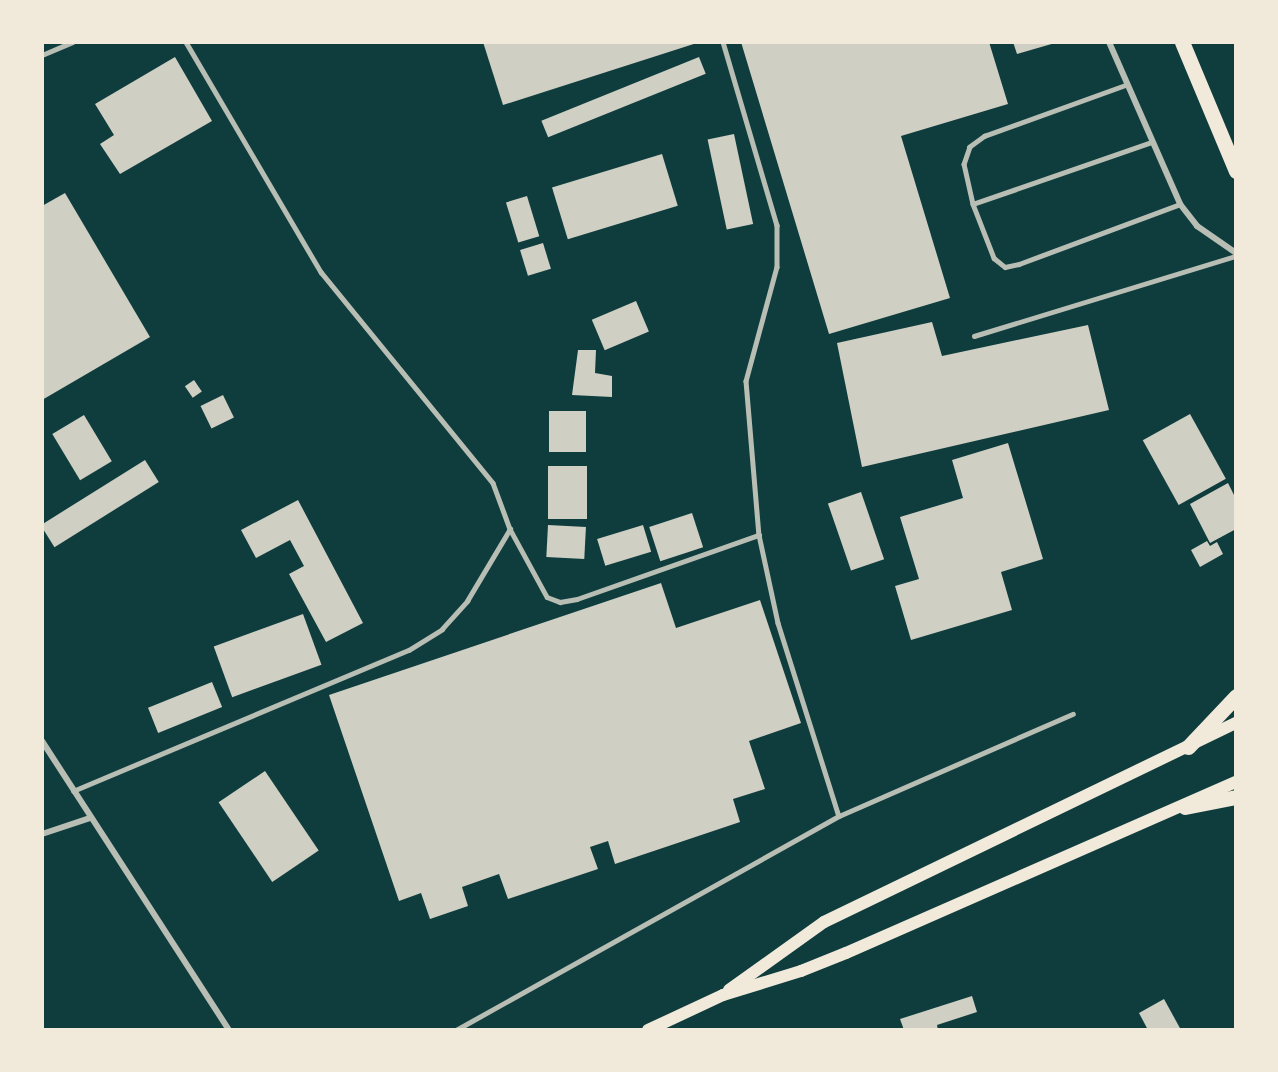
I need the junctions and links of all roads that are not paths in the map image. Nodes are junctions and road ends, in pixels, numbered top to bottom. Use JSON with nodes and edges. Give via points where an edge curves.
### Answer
{"nodes":[{"id":1,"x":72,"y":42,"type":"edge"},
{"id":2,"x":186,"y":42,"type":"edge"},
{"id":3,"x":723,"y":42,"type":"edge"},
{"id":4,"x":1109,"y":42,"type":"edge"},
{"id":5,"x":1182,"y":42,"type":"edge"},
{"id":6,"x":42,"y":55,"type":"edge"},
{"id":7,"x":1127,"y":85,"type":"junction"},
{"id":8,"x":1152,"y":142,"type":"junction"},
{"id":9,"x":1236,"y":171,"type":"edge"},
{"id":10,"x":973,"y":204,"type":"junction"},
{"id":11,"x":1180,"y":204,"type":"junction"},
{"id":12,"x":1236,"y":255,"type":"edge"},
{"id":13,"x":974,"y":336,"type":"dead end"},
{"id":14,"x":510,"y":529,"type":"junction"},
{"id":15,"x":759,"y":535,"type":"junction"},
{"id":16,"x":1236,"y":696,"type":"edge"},
{"id":17,"x":1072,"y":714,"type":"dead end"},
{"id":18,"x":1236,"y":723,"type":"edge"},
{"id":19,"x":42,"y":741,"type":"edge"},
{"id":20,"x":1188,"y":747,"type":"junction"},
{"id":21,"x":1236,"y":782,"type":"edge"},
{"id":22,"x":72,"y":792,"type":"junction"},
{"id":23,"x":1236,"y":797,"type":"edge"},
{"id":24,"x":1185,"y":807,"type":"junction"},
{"id":25,"x":839,"y":816,"type":"junction"},
{"id":26,"x":90,"y":818,"type":"junction"},
{"id":27,"x":42,"y":834,"type":"edge"},
{"id":28,"x":723,"y":994,"type":"junction"},
{"id":29,"x":229,"y":1030,"type":"edge"},
{"id":30,"x":456,"y":1030,"type":"edge"},
{"id":31,"x":648,"y":1030,"type":"edge"}],
"edges":[{"from":1,"to":6,"type":"lane"},
{"from":2,"to":14,"type":"lane","via":[[321,272],[493,483]]},
{"from":3,"to":15,"type":"lane","via":[[777,225],[777,267],[746,381]]},
{"from":4,"to":7,"type":"street"},
{"from":5,"to":9,"type":"main road"},
{"from":7,"to":8,"type":"street"},
{"from":7,"to":10,"type":"lane","via":[[985,136],[969,147],[964,164]]},
{"from":8,"to":10,"type":"lane"},
{"from":8,"to":11,"type":"street"},
{"from":10,"to":11,"type":"lane","via":[[994,258],[1005,267]]},
{"from":11,"to":12,"type":"street","via":[[1197,226]]},
{"from":12,"to":13,"type":"lane"},
{"from":14,"to":15,"type":"lane","via":[[537,583],[547,597],[560,602]]},
{"from":14,"to":22,"type":"lane","via":[[467,600],[442,629],[409,650]]},
{"from":15,"to":25,"type":"lane","via":[[777,623]]},
{"from":16,"to":20,"type":"main road"},
{"from":17,"to":25,"type":"lane"},
{"from":18,"to":20,"type":"main road"},
{"from":19,"to":22,"type":"street"},
{"from":20,"to":28,"type":"main road","via":[[824,922]]},
{"from":21,"to":24,"type":"main road"},
{"from":22,"to":26,"type":"street"},
{"from":23,"to":24,"type":"main road"},
{"from":24,"to":28,"type":"main road","via":[[801,971]]},
{"from":25,"to":30,"type":"lane"},
{"from":26,"to":27,"type":"street"},
{"from":26,"to":29,"type":"street"},
{"from":28,"to":31,"type":"main road"}]}
